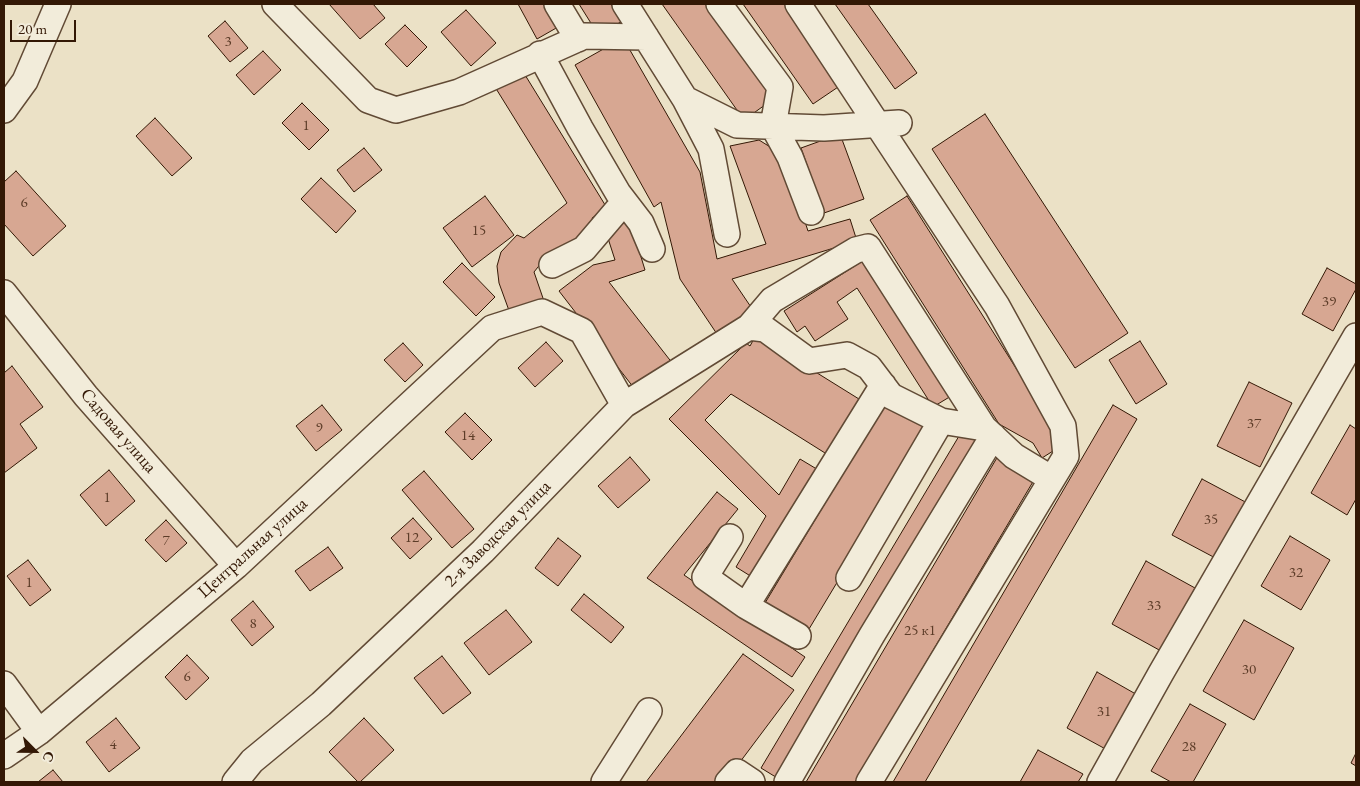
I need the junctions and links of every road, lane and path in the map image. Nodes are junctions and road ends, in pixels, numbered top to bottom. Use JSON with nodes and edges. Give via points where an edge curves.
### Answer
{"nodes":[{"id":1,"x":58,"y":4,"type":"edge"},
{"id":2,"x":275,"y":4,"type":"edge"},
{"id":3,"x":557,"y":4,"type":"edge"},
{"id":4,"x":625,"y":4,"type":"edge"},
{"id":5,"x":719,"y":4,"type":"edge"},
{"id":6,"x":798,"y":4,"type":"edge"},
{"id":7,"x":646,"y":36,"type":"junction"},
{"id":8,"x":578,"y":39,"type":"junction"},
{"id":9,"x":540,"y":54,"type":"junction"},
{"id":10,"x":685,"y":99,"type":"junction"},
{"id":11,"x":4,"y":110,"type":"edge"},
{"id":12,"x":888,"y":124,"type":"junction"},
{"id":13,"x":773,"y":126,"type":"junction"},
{"id":14,"x":624,"y":202,"type":"junction"},
{"id":15,"x":811,"y":212,"type":"dead end"},
{"id":16,"x":727,"y":234,"type":"dead end"},
{"id":17,"x":652,"y":248,"type":"dead end"},
{"id":18,"x":552,"y":265,"type":"dead end"},
{"id":19,"x":4,"y":293,"type":"edge"},
{"id":20,"x":749,"y":327,"type":"junction"},
{"id":21,"x":1356,"y":336,"type":"edge"},
{"id":22,"x":883,"y":385,"type":"junction"},
{"id":23,"x":624,"y":405,"type":"junction"},
{"id":24,"x":941,"y":421,"type":"junction"},
{"id":25,"x":989,"y":432,"type":"junction"},
{"id":26,"x":1052,"y":479,"type":"junction"},
{"id":27,"x":730,"y":537,"type":"dead end"},
{"id":28,"x":236,"y":566,"type":"junction"},
{"id":29,"x":849,"y":578,"type":"dead end"},
{"id":30,"x":746,"y":606,"type":"junction"},
{"id":31,"x":798,"y":636,"type":"dead end"},
{"id":32,"x":4,"y":684,"type":"edge"},
{"id":33,"x":648,"y":711,"type":"dead end"},
{"id":34,"x":39,"y":732,"type":"junction"},
{"id":35,"x":4,"y":756,"type":"edge"},
{"id":36,"x":235,"y":782,"type":"edge"},
{"id":37,"x":604,"y":782,"type":"edge"},
{"id":38,"x":728,"y":782,"type":"edge"},
{"id":39,"x":752,"y":782,"type":"edge"},
{"id":40,"x":787,"y":782,"type":"edge"},
{"id":41,"x":870,"y":782,"type":"edge"},
{"id":42,"x":1100,"y":782,"type":"edge"}],
"edges":[{"from":1,"to":11,"type":"street","via":[[25,81]]},
{"from":2,"to":9,"type":"street","via":[[368,100],[396,110],[459,92]]},
{"from":3,"to":8,"type":"street"},
{"from":4,"to":7,"type":"street"},
{"from":5,"to":13,"type":"street","via":[[780,87]]},
{"from":6,"to":12,"type":"street"},
{"from":7,"to":8,"type":"street","via":[[584,36]]},
{"from":7,"to":10,"type":"street"},
{"from":8,"to":9,"type":"street"},
{"from":9,"to":14,"type":"street"},
{"from":10,"to":13,"type":"street","via":[[737,126]]},
{"from":10,"to":16,"type":"street","via":[[711,149]]},
{"from":12,"to":13,"type":"street","via":[[824,128]]},
{"from":12,"to":26,"type":"street","via":[[997,306],[1063,426],[1066,456]]},
{"from":13,"to":15,"type":"street","via":[[790,156]]},
{"from":14,"to":17,"type":"street","via":[[641,223]]},
{"from":14,"to":18,"type":"street","via":[[584,249]]},
{"from":19,"to":28,"type":"street","name":"Садовая улица","via":[[86,396]]},
{"from":20,"to":22,"type":"street","via":[[765,329],[809,361],[848,355],[869,367]]},
{"from":20,"to":23,"type":"street","name":"2-я Заводская улица"},
{"from":20,"to":25,"type":"street","name":"2-я Заводская улица","via":[[772,300],[856,250],[868,247]]},
{"from":21,"to":42,"type":"street"},
{"from":22,"to":24,"type":"street","via":[[891,396]]},
{"from":22,"to":30,"type":"street"},
{"from":23,"to":28,"type":"street","name":"Центральная улица","via":[[582,331],[542,312],[492,328]]},
{"from":23,"to":36,"type":"street","name":"2-я Заводская улица","via":[[483,552],[321,704],[252,761]]},
{"from":24,"to":25,"type":"street"},
{"from":24,"to":29,"type":"street"},
{"from":25,"to":26,"type":"street","via":[[1014,456]]},
{"from":25,"to":40,"type":"street"},
{"from":26,"to":41,"type":"street"},
{"from":27,"to":30,"type":"street","via":[[705,577]]},
{"from":28,"to":34,"type":"street","name":"Центральная улица"},
{"from":30,"to":31,"type":"street"},
{"from":32,"to":34,"type":"street"},
{"from":33,"to":37,"type":"street"},
{"from":34,"to":35,"type":"street","name":"Центральная улица"},
{"from":38,"to":39,"type":"street","via":[[736,772]]}]}
